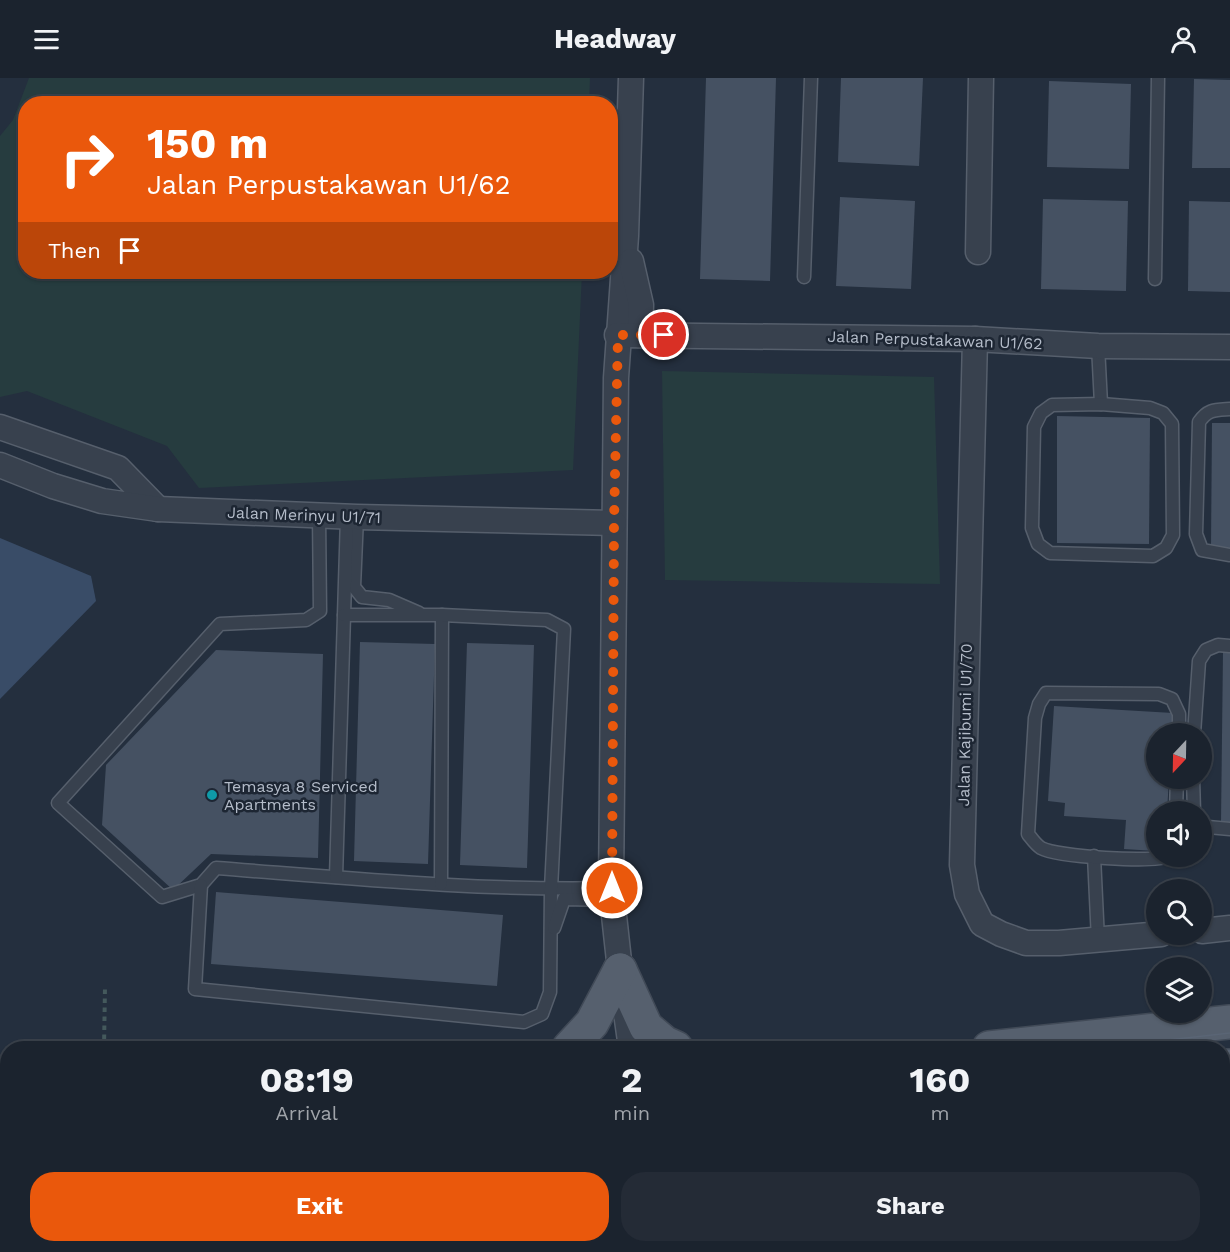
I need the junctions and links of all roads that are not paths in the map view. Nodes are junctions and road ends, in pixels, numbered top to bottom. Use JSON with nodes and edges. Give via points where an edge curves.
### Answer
{"nodes":[{"id":1,"x":631,"y":78,"type":"edge"},
{"id":2,"x":811,"y":78,"type":"edge"},
{"id":3,"x":981,"y":78,"type":"edge"},
{"id":4,"x":1158,"y":78,"type":"edge"},
{"id":5,"x":978,"y":252,"type":"dead end"},
{"id":6,"x":804,"y":277,"type":"dead end"},
{"id":7,"x":1155,"y":279,"type":"dead end"},
{"id":8,"x":629,"y":335,"type":"junction"},
{"id":9,"x":975,"y":339,"type":"junction"},
{"id":10,"x":1098,"y":346,"type":"junction"},
{"id":11,"x":1230,"y":347,"type":"edge"},
{"id":12,"x":1101,"y":404,"type":"junction"},
{"id":13,"x":1230,"y":409,"type":"edge"},
{"id":14,"x":0,"y":427,"type":"edge"},
{"id":15,"x":0,"y":465,"type":"edge"},
{"id":16,"x":158,"y":509,"type":"junction"},
{"id":17,"x":319,"y":515,"type":"junction"},
{"id":18,"x":352,"y":517,"type":"junction"},
{"id":19,"x":614,"y":523,"type":"junction"},
{"id":20,"x":1230,"y":555,"type":"edge"},
{"id":21,"x":344,"y":615,"type":"junction"},
{"id":22,"x":424,"y":615,"type":"junction"},
{"id":23,"x":442,"y":615,"type":"junction"},
{"id":24,"x":1230,"y":646,"type":"edge"},
{"id":25,"x":1179,"y":723,"type":"edge"},
{"id":26,"x":1195,"y":723,"type":"edge"},
{"id":27,"x":1212,"y":827,"type":"edge"},
{"id":28,"x":1230,"y":829,"type":"edge"},
{"id":29,"x":1094,"y":856,"type":"junction"},
{"id":30,"x":1146,"y":859,"type":"edge"},
{"id":31,"x":336,"y":877,"type":"junction"},
{"id":32,"x":441,"y":884,"type":"junction"},
{"id":33,"x":201,"y":885,"type":"junction"},
{"id":34,"x":551,"y":889,"type":"junction"},
{"id":35,"x":612,"y":894,"type":"junction"},
{"id":36,"x":1230,"y":928,"type":"edge"},
{"id":37,"x":1212,"y":930,"type":"edge"},
{"id":38,"x":1146,"y":935,"type":"edge"},
{"id":39,"x":551,"y":938,"type":"junction"},
{"id":40,"x":1098,"y":940,"type":"junction"},
{"id":41,"x":620,"y":970,"type":"junction"},
{"id":42,"x":1230,"y":1022,"type":"edge"},
{"id":43,"x":575,"y":1041,"type":"edge"},
{"id":44,"x":631,"y":1041,"type":"edge"},
{"id":45,"x":663,"y":1041,"type":"edge"},
{"id":46,"x":1054,"y":1041,"type":"edge"}],
"edges":[{"from":1,"to":8,"type":"street","via":[[626,236],[641,305]]},
{"from":2,"to":6,"type":"lane"},
{"from":3,"to":5,"type":"street"},
{"from":4,"to":7,"type":"lane"},
{"from":8,"to":9,"type":"street","name":"Jalan Perpustakawan U1/62"},
{"from":8,"to":19,"type":"street"},
{"from":9,"to":10,"type":"street","name":"Jalan Perpustakawan U1/62"},
{"from":9,"to":40,"type":"street","name":"Jalan Kajibumi U1/70","via":[[962,853],[967,894],[981,924],[1000,934],[1026,943]]},
{"from":10,"to":11,"type":"street","name":"Jalan Perpustakawan U1/62"},
{"from":10,"to":12,"type":"lane"},
{"from":12,"to":12,"type":"lane","via":[[1052,405],[1041,413],[1034,427],[1032,528],[1038,544],[1050,553],[1153,556],[1166,548],[1173,535],[1172,424],[1163,413],[1149,408]]},
{"from":13,"to":20,"type":"lane","via":[[1205,414],[1199,422],[1196,534],[1202,550]]},
{"from":14,"to":16,"type":"street","via":[[118,468]]},
{"from":15,"to":16,"type":"street","name":"Jalan Merinyu U1/71","via":[[102,501]]},
{"from":16,"to":17,"type":"street","name":"Jalan Merinyu U1/71"},
{"from":17,"to":18,"type":"street","name":"Jalan Merinyu U1/71"},
{"from":17,"to":33,"type":"lane","via":[[320,611],[306,620],[220,624],[58,803],[162,897]]},
{"from":18,"to":19,"type":"street","name":"Jalan Merinyu U1/71"},
{"from":18,"to":21,"type":"lane"},
{"from":18,"to":22,"type":"lane","via":[[354,587],[362,597],[389,600]]},
{"from":19,"to":35,"type":"street"},
{"from":21,"to":22,"type":"lane"},
{"from":21,"to":31,"type":"lane"},
{"from":22,"to":23,"type":"lane"},
{"from":23,"to":32,"type":"lane"},
{"from":23,"to":34,"type":"lane","via":[[547,620],[564,629]]},
{"from":24,"to":26,"type":"lane","via":[[1206,650],[1199,661]]},
{"from":25,"to":29,"type":"lane","via":[[1172,699],[1158,694],[1046,693],[1035,718],[1028,834],[1040,848]]},
{"from":27,"to":28,"type":"lane"},
{"from":29,"to":30,"type":"lane"},
{"from":29,"to":40,"type":"lane"},
{"from":31,"to":32,"type":"lane"},
{"from":31,"to":33,"type":"lane","via":[[216,868]]},
{"from":32,"to":34,"type":"lane"},
{"from":33,"to":39,"type":"lane","via":[[195,989],[524,1022],[542,1014],[550,992]]},
{"from":34,"to":35,"type":"lane"},
{"from":34,"to":39,"type":"lane"},
{"from":35,"to":39,"type":"lane","via":[[564,899]]},
{"from":35,"to":41,"type":"street"},
{"from":36,"to":37,"type":"street"},
{"from":38,"to":40,"type":"street","name":"Jalan Kajibumi U1/70"},
{"from":41,"to":43,"type":"main road","via":[[592,1023]]},
{"from":41,"to":44,"type":"street"},
{"from":41,"to":45,"type":"main road","via":[[646,1027]]},
{"from":42,"to":46,"type":"main road"}]}
